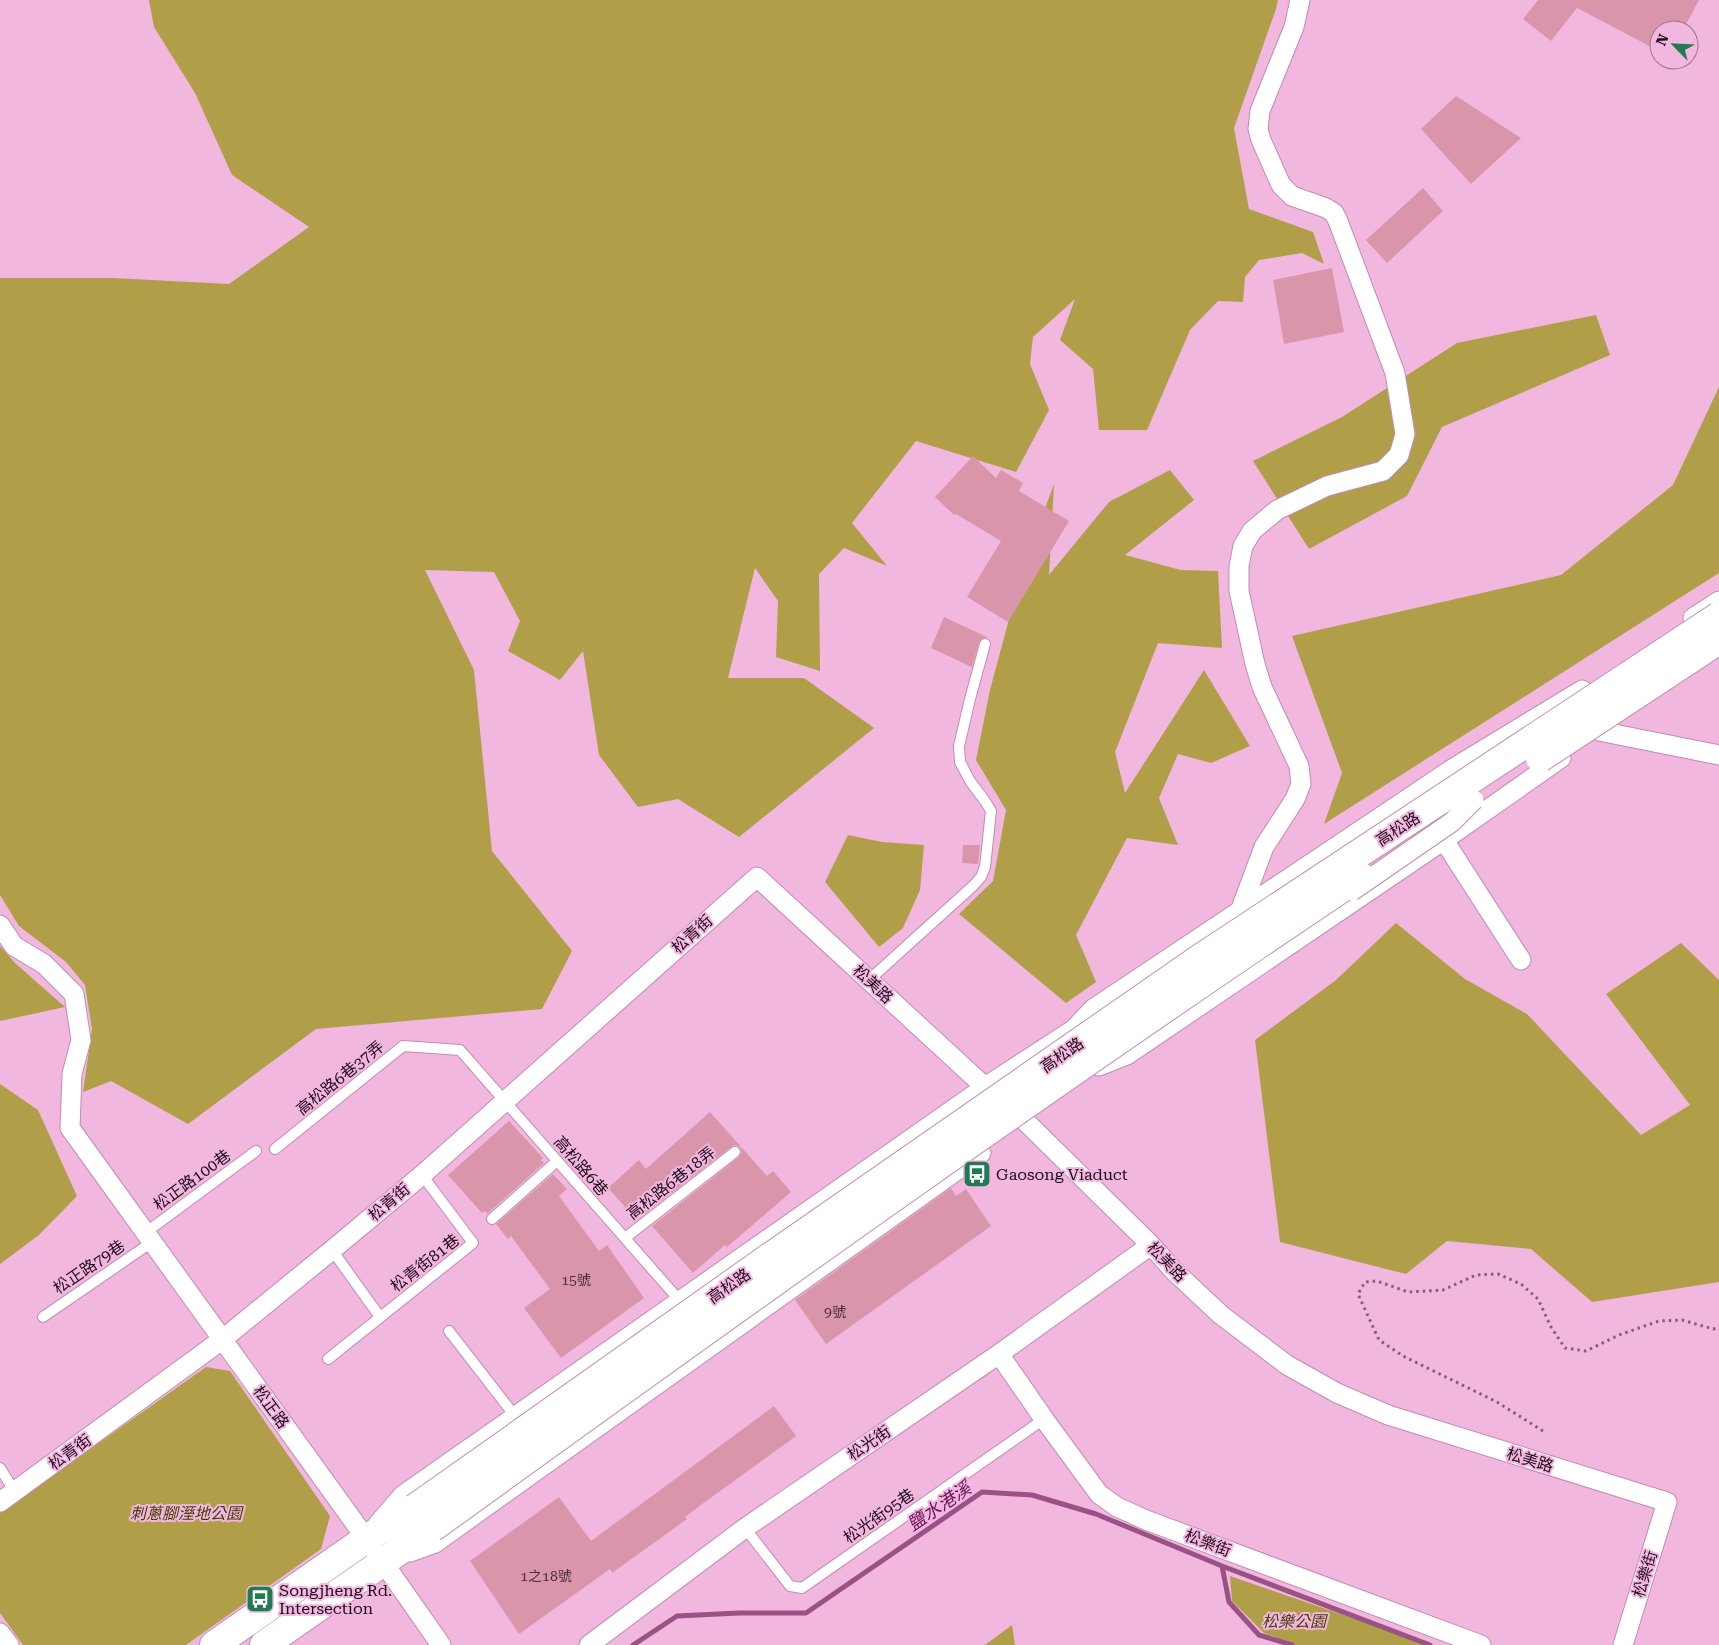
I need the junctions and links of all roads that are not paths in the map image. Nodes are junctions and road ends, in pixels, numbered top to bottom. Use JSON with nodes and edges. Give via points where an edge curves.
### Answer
{"nodes":[{"id":1,"x":1300,"y":0,"type":"edge"},
{"id":2,"x":1719,"y":600,"type":"edge"},
{"id":3,"x":1719,"y":616,"type":"edge"},
{"id":4,"x":1719,"y":640,"type":"edge"},
{"id":5,"x":985,"y":644,"type":"dead end"},
{"id":6,"x":1719,"y":650,"type":"edge"},
{"id":7,"x":1569,"y":699,"type":"junction"},
{"id":8,"x":1599,"y":731,"type":"junction"},
{"id":9,"x":1719,"y":755,"type":"edge"},
{"id":10,"x":1469,"y":793,"type":"junction"},
{"id":11,"x":1415,"y":794,"type":"junction"},
{"id":12,"x":1444,"y":840,"type":"junction"},
{"id":13,"x":757,"y":877,"type":"joint"},
{"id":14,"x":1240,"y":911,"type":"junction"},
{"id":15,"x":0,"y":925,"type":"edge"},
{"id":16,"x":1521,"y":960,"type":"dead end"},
{"id":17,"x":869,"y":980,"type":"junction"},
{"id":18,"x":1079,"y":1026,"type":"junction"},
{"id":19,"x":460,"y":1050,"type":"joint"},
{"id":20,"x":1106,"y":1061,"type":"junction"},
{"id":21,"x":985,"y":1087,"type":"junction"},
{"id":22,"x":505,"y":1101,"type":"junction"},
{"id":23,"x":1025,"y":1121,"type":"junction"},
{"id":24,"x":275,"y":1150,"type":"dead end"},
{"id":25,"x":256,"y":1151,"type":"dead end"},
{"id":26,"x":736,"y":1152,"type":"dead end"},
{"id":27,"x":556,"y":1160,"type":"junction"},
{"id":28,"x":422,"y":1175,"type":"junction"},
{"id":29,"x":492,"y":1219,"type":"dead end"},
{"id":30,"x":149,"y":1237,"type":"junction"},
{"id":31,"x":625,"y":1238,"type":"junction"},
{"id":32,"x":1151,"y":1245,"type":"junction"},
{"id":33,"x":332,"y":1250,"type":"junction"},
{"id":34,"x":680,"y":1301,"type":"junction"},
{"id":35,"x":43,"y":1317,"type":"dead end"},
{"id":36,"x":380,"y":1317,"type":"junction"},
{"id":37,"x":449,"y":1331,"type":"dead end"},
{"id":38,"x":223,"y":1339,"type":"junction"},
{"id":39,"x":999,"y":1354,"type":"junction"},
{"id":40,"x":328,"y":1359,"type":"dead end"},
{"id":41,"x":515,"y":1416,"type":"junction"},
{"id":42,"x":1044,"y":1419,"type":"junction"},
{"id":43,"x":0,"y":1468,"type":"edge"},
{"id":44,"x":7,"y":1497,"type":"edge"},
{"id":45,"x":1667,"y":1502,"type":"joint"},
{"id":46,"x":424,"y":1518,"type":"junction"},
{"id":47,"x":745,"y":1528,"type":"junction"},
{"id":48,"x":366,"y":1539,"type":"junction"},
{"id":49,"x":383,"y":1562,"type":"junction"},
{"id":50,"x":0,"y":1633,"type":"edge"},
{"id":51,"x":9,"y":1645,"type":"edge"},
{"id":52,"x":214,"y":1645,"type":"edge"},
{"id":53,"x":264,"y":1645,"type":"edge"},
{"id":54,"x":442,"y":1645,"type":"edge"},
{"id":55,"x":589,"y":1645,"type":"edge"},
{"id":56,"x":1481,"y":1645,"type":"edge"},
{"id":57,"x":1623,"y":1645,"type":"edge"}],
"edges":[{"from":1,"to":14,"type":"street","via":[[1294,27],[1260,111],[1258,129],[1281,185],[1292,196],[1326,208],[1338,221],[1395,373],[1405,434],[1399,455],[1384,471],[1327,486],[1277,510],[1252,531],[1243,546],[1239,591],[1255,664],[1262,687],[1299,766],[1301,784],[1264,847]]},
{"from":2,"to":7,"type":"street","name":"高松路"},
{"from":3,"to":10,"type":"street","name":"高松路","bridge":true},
{"from":4,"to":10,"type":"street","name":"高松路","bridge":true},
{"from":5,"to":17,"type":"lane","via":[[959,746],[960,762],[991,811],[985,867],[973,886]]},
{"from":6,"to":8,"type":"street","name":"高松路"},
{"from":7,"to":8,"type":"street"},
{"from":7,"to":11,"type":"street","name":"高松路"},
{"from":8,"to":9,"type":"street"},
{"from":8,"to":12,"type":"street","name":"高松路"},
{"from":10,"to":18,"type":"street","bridge":true,"via":[[1434,793]]},
{"from":10,"to":20,"type":"street","bridge":true,"via":[[1452,822]]},
{"from":10,"to":46,"type":"street","name":"高松路","bridge":true,"via":[[1244,954],[765,1287]]},
{"from":11,"to":12,"type":"street"},
{"from":11,"to":14,"type":"street","name":"高松路"},
{"from":12,"to":16,"type":"street"},
{"from":12,"to":20,"type":"street","name":"高松路","via":[[1127,1055]]},
{"from":13,"to":17,"type":"street","name":"松美路"},
{"from":13,"to":22,"type":"street","name":"松青街"},
{"from":14,"to":18,"type":"street","name":"高松路","via":[[1092,1009]]},
{"from":15,"to":30,"type":"street","name":"松正路","via":[[14,946],[44,964],[74,994],[81,1040],[72,1074],[70,1128]]},
{"from":17,"to":21,"type":"street","name":"松美路"},
{"from":18,"to":21,"type":"street","name":"高松路"},
{"from":19,"to":22,"type":"lane","name":"高松路6巷"},
{"from":19,"to":24,"type":"lane","name":"高松路6巷37弄","via":[[403,1046]]},
{"from":20,"to":23,"type":"street","name":"高松路"},
{"from":21,"to":23,"type":"street","name":"松美路"},
{"from":21,"to":34,"type":"street","name":"高松路"},
{"from":22,"to":27,"type":"lane","name":"高松路6巷"},
{"from":22,"to":28,"type":"street","name":"松青街"},
{"from":23,"to":32,"type":"street","name":"松美路"},
{"from":23,"to":49,"type":"street","name":"高松路","via":[[435,1543]]},
{"from":25,"to":30,"type":"lane","name":"松正路100巷"},
{"from":26,"to":31,"type":"lane","name":"高松路6巷18弄"},
{"from":27,"to":29,"type":"lane"},
{"from":27,"to":31,"type":"lane","name":"高松路6巷"},
{"from":28,"to":33,"type":"street","name":"松青街"},
{"from":28,"to":36,"type":"lane","name":"松青街81巷","via":[[473,1243]]},
{"from":30,"to":35,"type":"lane","name":"松正路79巷"},
{"from":30,"to":38,"type":"street","name":"松正路"},
{"from":31,"to":34,"type":"lane","name":"高松路6巷"},
{"from":32,"to":39,"type":"street","name":"松光街"},
{"from":32,"to":45,"type":"street","name":"松美路","via":[[1221,1315],[1287,1365],[1336,1393],[1388,1415]]},
{"from":33,"to":36,"type":"lane"},
{"from":33,"to":38,"type":"street","name":"松青街"},
{"from":34,"to":41,"type":"street","name":"高松路"},
{"from":36,"to":40,"type":"lane","name":"松青街81巷"},
{"from":37,"to":41,"type":"lane"},
{"from":38,"to":44,"type":"street","name":"松青街"},
{"from":38,"to":48,"type":"street","name":"松正路"},
{"from":39,"to":42,"type":"street","name":"松樂街"},
{"from":39,"to":47,"type":"street","name":"松光街"},
{"from":41,"to":48,"type":"street","name":"高松路","via":[[402,1495]]},
{"from":42,"to":47,"type":"lane","name":"松光街95巷","via":[[802,1588],[790,1586]]},
{"from":42,"to":56,"type":"street","name":"松樂街","via":[[1099,1494],[1117,1507]]},
{"from":43,"to":44,"type":"lane"},
{"from":45,"to":57,"type":"street","name":"松樂街"},
{"from":46,"to":48,"type":"street"},
{"from":46,"to":49,"type":"street"},
{"from":47,"to":55,"type":"street","name":"松光街"},
{"from":48,"to":49,"type":"street","name":"松正路"},
{"from":48,"to":52,"type":"street"},
{"from":49,"to":53,"type":"street"},
{"from":49,"to":54,"type":"street","name":"松正路"},
{"from":50,"to":51,"type":"street"}]}
